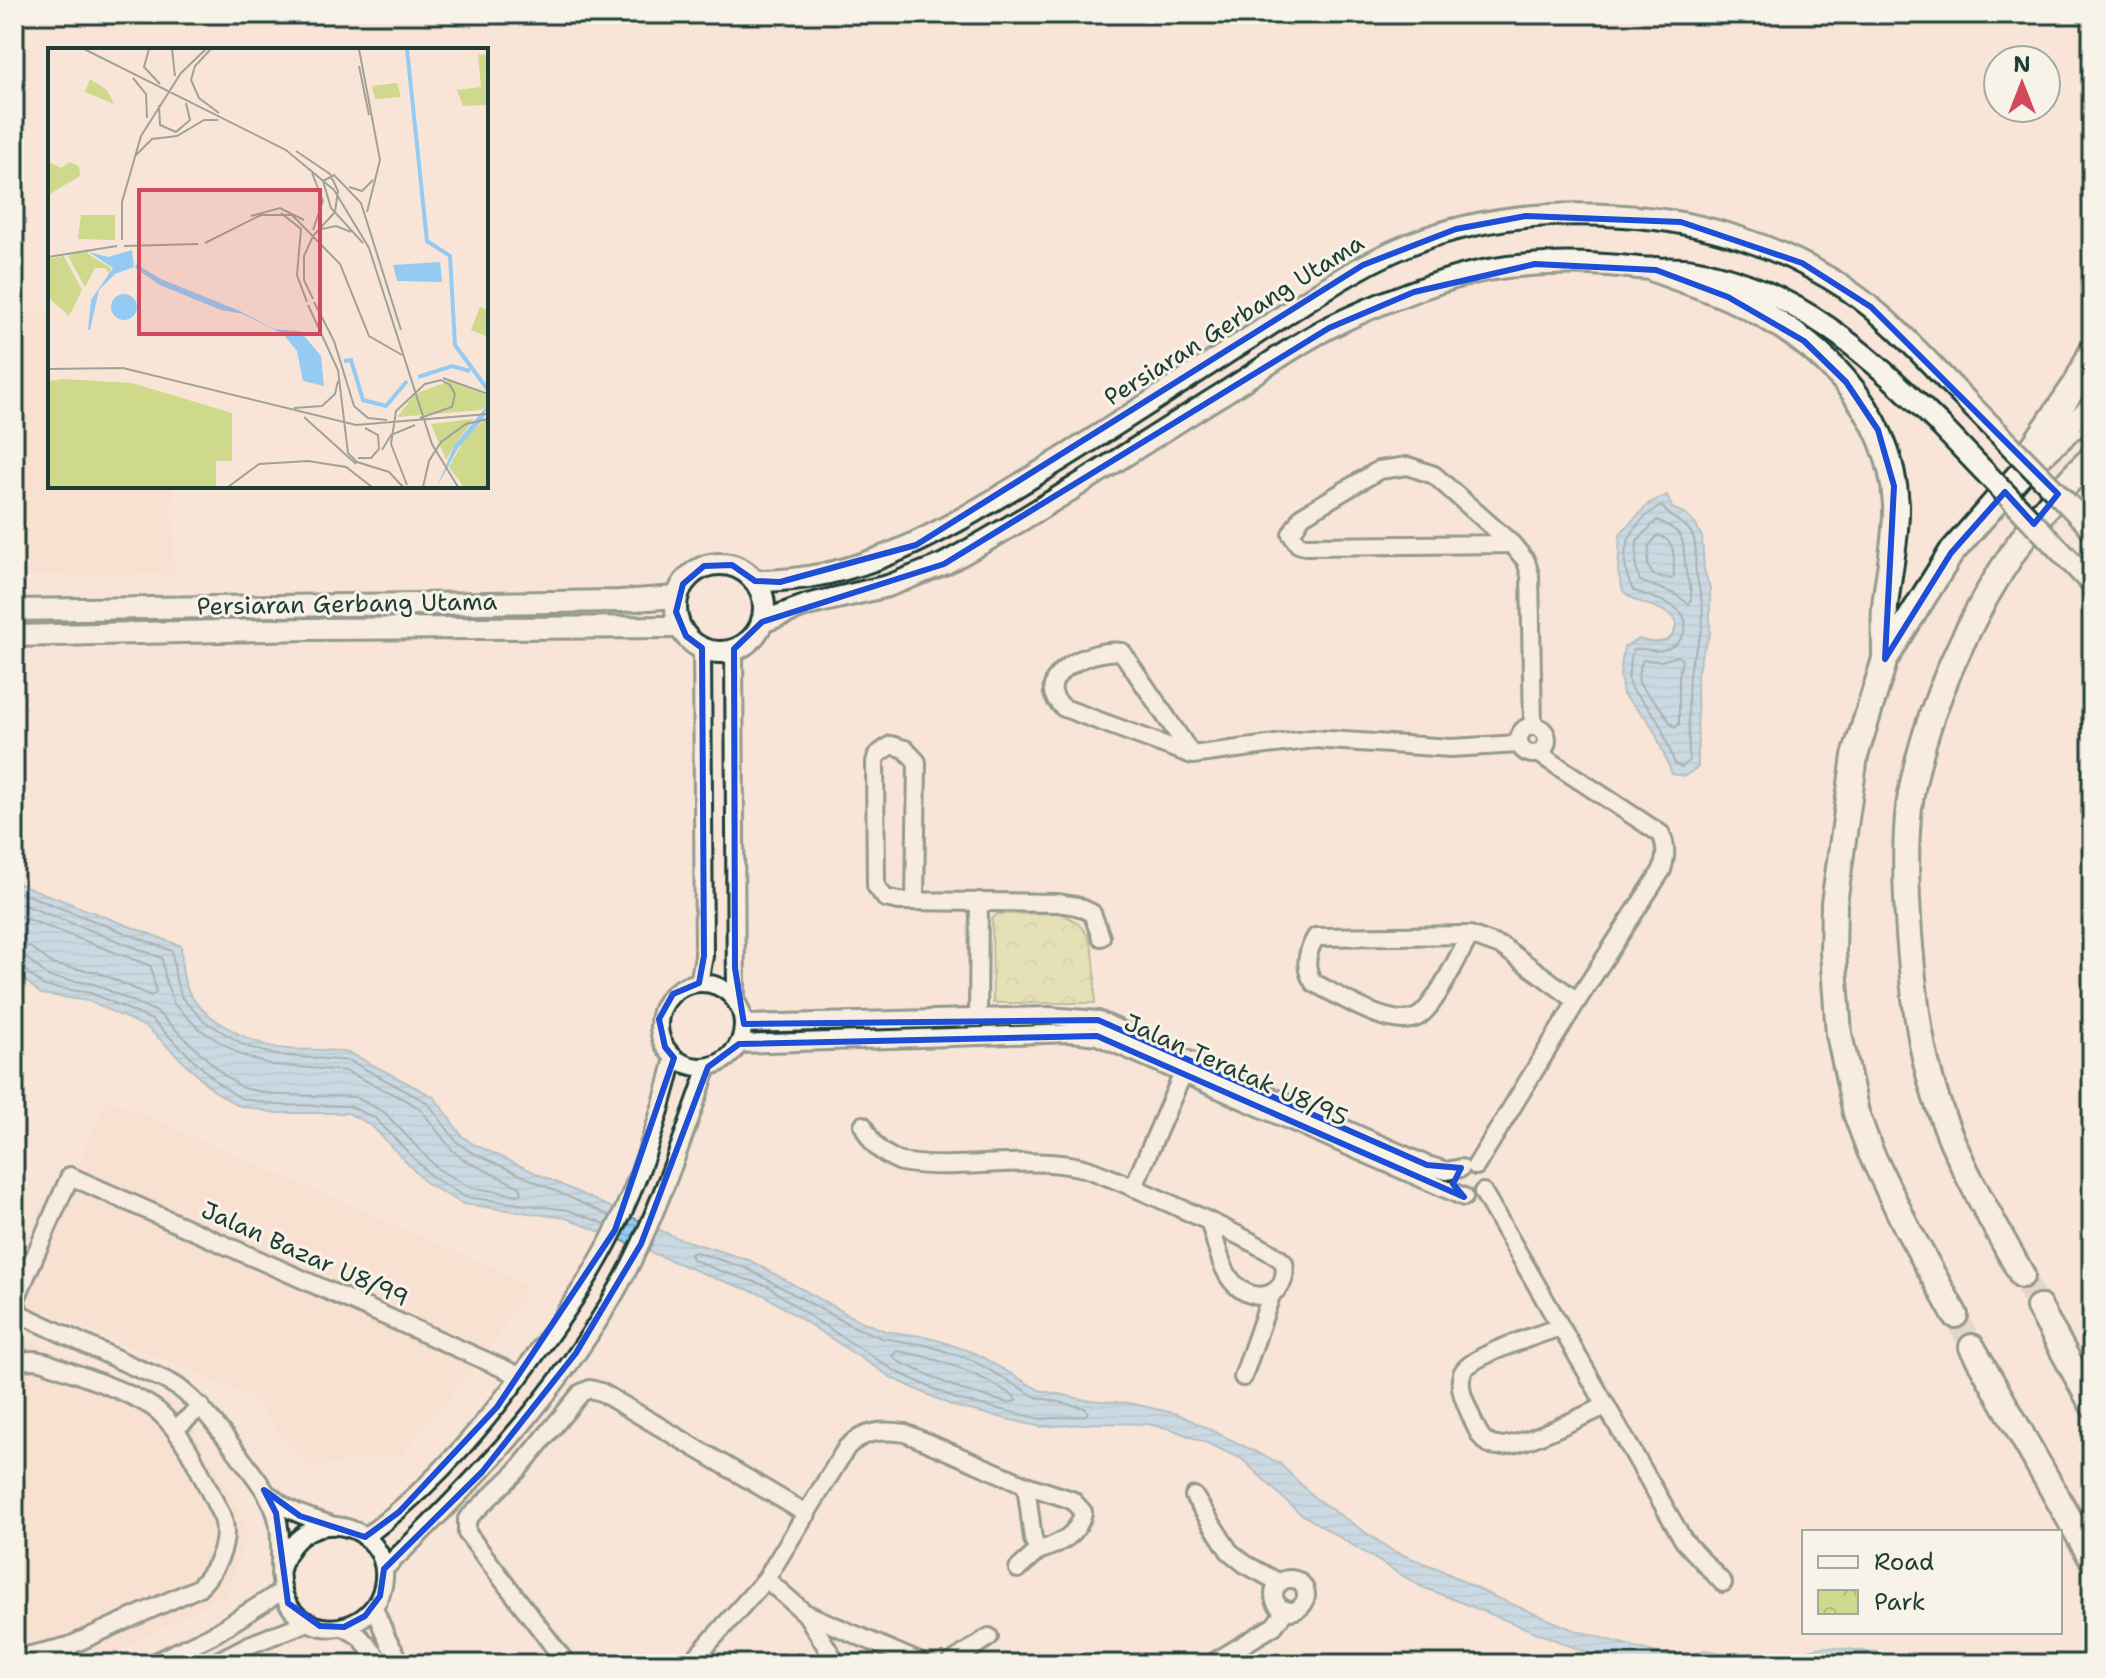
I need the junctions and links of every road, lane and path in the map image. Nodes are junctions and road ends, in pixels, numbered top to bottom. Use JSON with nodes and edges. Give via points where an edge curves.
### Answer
{"nodes":[{"id":1,"x":1656,"y":270,"type":"junction"},
{"id":2,"x":2092,"y":351,"type":"edge"},
{"id":3,"x":2092,"y":409,"type":"edge"},
{"id":4,"x":2092,"y":458,"type":"edge"},
{"id":5,"x":2023,"y":471,"type":"junction"},
{"id":6,"x":2092,"y":481,"type":"edge"},
{"id":7,"x":2062,"y":488,"type":"junction"},
{"id":8,"x":2092,"y":529,"type":"edge"},
{"id":9,"x":1512,"y":544,"type":"junction"},
{"id":10,"x":755,"y":581,"type":"junction"},
{"id":11,"x":2092,"y":584,"type":"edge"},
{"id":12,"x":677,"y":597,"type":"junction"},
{"id":13,"x":14,"y":610,"type":"edge"},
{"id":14,"x":762,"y":622,"type":"junction"},
{"id":15,"x":680,"y":627,"type":"junction"},
{"id":16,"x":14,"y":636,"type":"edge"},
{"id":17,"x":702,"y":648,"type":"junction"},
{"id":18,"x":734,"y":649,"type":"junction"},
{"id":19,"x":1885,"y":659,"type":"junction"},
{"id":20,"x":1533,"y":726,"type":"junction"},
{"id":21,"x":1519,"y":744,"type":"junction"},
{"id":22,"x":1538,"y":753,"type":"junction"},
{"id":23,"x":1192,"y":755,"type":"junction"},
{"id":24,"x":915,"y":901,"type":"junction"},
{"id":25,"x":979,"y":901,"type":"junction"},
{"id":26,"x":1470,"y":935,"type":"junction"},
{"id":27,"x":1101,"y":937,"type":"dead end"},
{"id":28,"x":699,"y":983,"type":"junction"},
{"id":29,"x":736,"y":1001,"type":"junction"},
{"id":30,"x":1577,"y":1001,"type":"junction"},
{"id":31,"x":978,"y":1018,"type":"junction"},
{"id":32,"x":744,"y":1024,"type":"junction"},
{"id":33,"x":739,"y":1044,"type":"junction"},
{"id":34,"x":674,"y":1058,"type":"junction"},
{"id":35,"x":1186,"y":1066,"type":"junction"},
{"id":36,"x":708,"y":1067,"type":"junction"},
{"id":37,"x":863,"y":1125,"type":"dead end"},
{"id":38,"x":1468,"y":1167,"type":"junction"},
{"id":39,"x":1133,"y":1188,"type":"junction"},
{"id":40,"x":1483,"y":1192,"type":"junction"},
{"id":41,"x":1464,"y":1197,"type":"junction"},
{"id":42,"x":1210,"y":1224,"type":"junction"},
{"id":43,"x":2022,"y":1275,"type":"tunnel mouth"},
{"id":44,"x":1272,"y":1293,"type":"junction"},
{"id":45,"x":2039,"y":1307,"type":"tunnel mouth"},
{"id":46,"x":1955,"y":1315,"type":"tunnel mouth"},
{"id":47,"x":1560,"y":1327,"type":"junction"},
{"id":48,"x":1972,"y":1347,"type":"tunnel mouth"},
{"id":49,"x":18,"y":1360,"type":"edge"},
{"id":50,"x":520,"y":1376,"type":"junction"},
{"id":51,"x":1243,"y":1377,"type":"dead end"},
{"id":52,"x":2092,"y":1404,"type":"edge"},
{"id":53,"x":1606,"y":1406,"type":"junction"},
{"id":54,"x":201,"y":1407,"type":"junction"},
{"id":55,"x":175,"y":1429,"type":"junction"},
{"id":56,"x":1026,"y":1485,"type":"junction"},
{"id":57,"x":264,"y":1490,"type":"junction"},
{"id":58,"x":1194,"y":1496,"type":"dead end"},
{"id":59,"x":807,"y":1514,"type":"junction"},
{"id":60,"x":335,"y":1525,"type":"junction"},
{"id":61,"x":365,"y":1537,"type":"junction"},
{"id":62,"x":1038,"y":1551,"type":"junction"},
{"id":63,"x":2092,"y":1559,"type":"edge"},
{"id":64,"x":384,"y":1569,"type":"junction"},
{"id":65,"x":1018,"y":1569,"type":"dead end"},
{"id":66,"x":766,"y":1579,"type":"junction"},
{"id":67,"x":281,"y":1582,"type":"junction"},
{"id":68,"x":1280,"y":1583,"type":"junction"},
{"id":69,"x":1723,"y":1583,"type":"dead end"},
{"id":70,"x":374,"y":1608,"type":"junction"},
{"id":71,"x":1286,"y":1610,"type":"junction"},
{"id":72,"x":805,"y":1613,"type":"junction"},
{"id":73,"x":308,"y":1622,"type":"junction"},
{"id":74,"x":344,"y":1627,"type":"junction"},
{"id":75,"x":989,"y":1637,"type":"dead end"},
{"id":76,"x":14,"y":1659,"type":"edge"},
{"id":77,"x":152,"y":1664,"type":"edge"},
{"id":78,"x":212,"y":1664,"type":"edge"},
{"id":79,"x":384,"y":1664,"type":"edge"},
{"id":80,"x":402,"y":1664,"type":"edge"},
{"id":81,"x":567,"y":1664,"type":"edge"},
{"id":82,"x":690,"y":1664,"type":"edge"},
{"id":83,"x":837,"y":1664,"type":"edge"},
{"id":84,"x":924,"y":1664,"type":"edge"},
{"id":85,"x":949,"y":1664,"type":"edge"},
{"id":86,"x":1211,"y":1664,"type":"edge"}],
"edges":[{"from":1,"to":11,"type":"main road","bridge":true,"via":[[1690,269],[1734,280],[1778,298],[1847,339],[1898,383]]},
{"from":1,"to":14,"type":"main road","via":[[1535,264],[1485,270],[1414,292],[1329,328],[944,564]]},
{"from":1,"to":19,"type":"highway","via":[[1728,297],[1804,341],[1867,408],[1894,486]]},
{"from":2,"to":5,"type":"highway"},
{"from":3,"to":5,"type":"highway"},
{"from":4,"to":7,"type":"highway"},
{"from":5,"to":19,"type":"highway","via":[[1951,553]]},
{"from":6,"to":7,"type":"highway"},
{"from":7,"to":43,"type":"highway","via":[[1995,580],[1941,693],[1917,769],[1907,840],[1915,1009],[1931,1081],[1960,1161]]},
{"from":8,"to":10,"type":"main road","name":"Persiaran Gerbang Utama","bridge":true,"via":[[1963,397],[1848,290],[1745,239],[1646,217],[1564,214],[1490,221],[1426,238],[1363,265],[1096,438],[916,545],[805,578]]},
{"from":9,"to":9,"type":"street","via":[[1305,546],[1291,534],[1302,516],[1379,470],[1408,466],[1434,475]]},
{"from":9,"to":20,"type":"street","via":[[1530,575]]},
{"from":10,"to":12,"type":"main road","name":"Persiaran Gerbang Utama","via":[[732,565],[704,566],[683,584]]},
{"from":10,"to":14,"type":"main road","via":[[762,594]]},
{"from":12,"to":13,"type":"main road","name":"Persiaran Gerbang Utama"},
{"from":12,"to":15,"type":"main road"},
{"from":14,"to":18,"type":"main road","via":[[756,634]]},
{"from":15,"to":16,"type":"main road","name":"Persiaran Gerbang Utama"},
{"from":15,"to":17,"type":"main road"},
{"from":17,"to":18,"type":"main road"},
{"from":17,"to":28,"type":"street","via":[[704,956]]},
{"from":18,"to":29,"type":"street"},
{"from":19,"to":46,"type":"highway","via":[[1855,756],[1834,903],[1839,1034],[1870,1151]]},
{"from":20,"to":21,"type":"street","via":[[1521,733]]},
{"from":20,"to":22,"type":"street","via":[[1547,737],[1546,747]]},
{"from":21,"to":22,"type":"street","via":[[1527,753]]},
{"from":21,"to":23,"type":"street","via":[[1439,748],[1313,739]]},
{"from":22,"to":30,"type":"street","via":[[1661,834],[1666,845],[1662,870]]},
{"from":23,"to":23,"type":"street","via":[[1122,652],[1093,653],[1056,679],[1053,699],[1064,708]]},
{"from":24,"to":24,"type":"street","via":[[885,898],[876,886],[875,762],[891,745],[905,749],[917,762]]},
{"from":24,"to":25,"type":"street"},
{"from":25,"to":27,"type":"street","via":[[1077,906],[1092,913]]},
{"from":25,"to":31,"type":"street"},
{"from":26,"to":26,"type":"street","via":[[1431,1004],[1419,1016],[1403,1021],[1387,1019],[1310,977],[1308,950],[1316,937]]},
{"from":26,"to":30,"type":"street","via":[[1503,947]]},
{"from":28,"to":29,"type":"street","via":[[726,991]]},
{"from":28,"to":34,"type":"street","via":[[673,994],[659,1019],[665,1047]]},
{"from":29,"to":32,"type":"street"},
{"from":30,"to":38,"type":"street"},
{"from":31,"to":32,"type":"street","name":"Jalan Teratak U8/95"},
{"from":31,"to":35,"type":"street","name":"Jalan Teratak U8/95","via":[[1083,1017],[1114,1025]]},
{"from":32,"to":33,"type":"street"},
{"from":33,"to":35,"type":"street","name":"Jalan Teratak U8/95","via":[[1072,1033]]},
{"from":33,"to":36,"type":"street","via":[[721,1063]]},
{"from":34,"to":36,"type":"street"},
{"from":34,"to":50,"type":"street","via":[[615,1230],[583,1287]]},
{"from":35,"to":38,"type":"street","name":"Jalan Teratak U8/95","via":[[1427,1165],[1447,1171]]},
{"from":35,"to":39,"type":"street"},
{"from":35,"to":41,"type":"street","name":"Jalan Teratak U8/95"},
{"from":36,"to":64,"type":"street","via":[[641,1244],[611,1299],[576,1353],[482,1472]]},
{"from":37,"to":39,"type":"street","via":[[882,1154],[901,1162],[1060,1163]]},
{"from":38,"to":40,"type":"street","via":[[1486,1177]]},
{"from":38,"to":41,"type":"street","via":[[1456,1174],[1454,1185]]},
{"from":39,"to":42,"type":"street"},
{"from":40,"to":41,"type":"street"},
{"from":40,"to":47,"type":"street"},
{"from":42,"to":44,"type":"street","via":[[1224,1267],[1239,1289],[1254,1295]]},
{"from":42,"to":44,"type":"street","via":[[1281,1259],[1286,1276]]},
{"from":44,"to":51,"type":"street"},
{"from":45,"to":52,"type":"highway"},
{"from":47,"to":53,"type":"street"},
{"from":47,"to":53,"type":"street","via":[[1464,1368],[1461,1391],[1480,1437],[1492,1446],[1513,1445]]},
{"from":48,"to":63,"type":"highway"},
{"from":49,"to":55,"type":"street","via":[[45,1362],[142,1401]]},
{"from":50,"to":54,"type":"street","name":"Jalan Bazar U8/99","via":[[70,1176],[15,1308],[176,1386]]},
{"from":50,"to":61,"type":"street","via":[[458,1454]]},
{"from":53,"to":69,"type":"street","via":[[1684,1541]]},
{"from":54,"to":55,"type":"street"},
{"from":54,"to":57,"type":"street"},
{"from":55,"to":76,"type":"street","via":[[226,1530],[210,1577],[198,1588],[69,1646]]},
{"from":56,"to":59,"type":"street","via":[[905,1433],[886,1430],[867,1433],[847,1447]]},
{"from":56,"to":62,"type":"street"},
{"from":56,"to":62,"type":"street","via":[[1072,1500],[1083,1512],[1081,1523],[1067,1538]]},
{"from":57,"to":60,"type":"street","via":[[300,1516]]},
{"from":57,"to":67,"type":"street","via":[[276,1513]]},
{"from":58,"to":68,"type":"street","via":[[1229,1551]]},
{"from":59,"to":66,"type":"street"},
{"from":59,"to":81,"type":"street","via":[[601,1392],[581,1393],[466,1525]]},
{"from":60,"to":61,"type":"street"},
{"from":60,"to":67,"type":"street","via":[[304,1533],[292,1545]]},
{"from":61,"to":64,"type":"street"},
{"from":62,"to":65,"type":"street"},
{"from":64,"to":70,"type":"street"},
{"from":66,"to":72,"type":"street"},
{"from":66,"to":82,"type":"street"},
{"from":67,"to":73,"type":"street","via":[[288,1603]]},
{"from":67,"to":77,"type":"street","via":[[214,1634]]},
{"from":68,"to":71,"type":"street","via":[[1275,1599]]},
{"from":68,"to":71,"type":"street","via":[[1294,1579],[1306,1589],[1304,1604]]},
{"from":70,"to":74,"type":"street"},
{"from":70,"to":80,"type":"street"},
{"from":71,"to":86,"type":"street","via":[[1274,1626]]},
{"from":72,"to":83,"type":"street"},
{"from":72,"to":84,"type":"street"},
{"from":73,"to":74,"type":"street"},
{"from":73,"to":78,"type":"street"},
{"from":74,"to":79,"type":"street"},
{"from":75,"to":85,"type":"street"}]}
